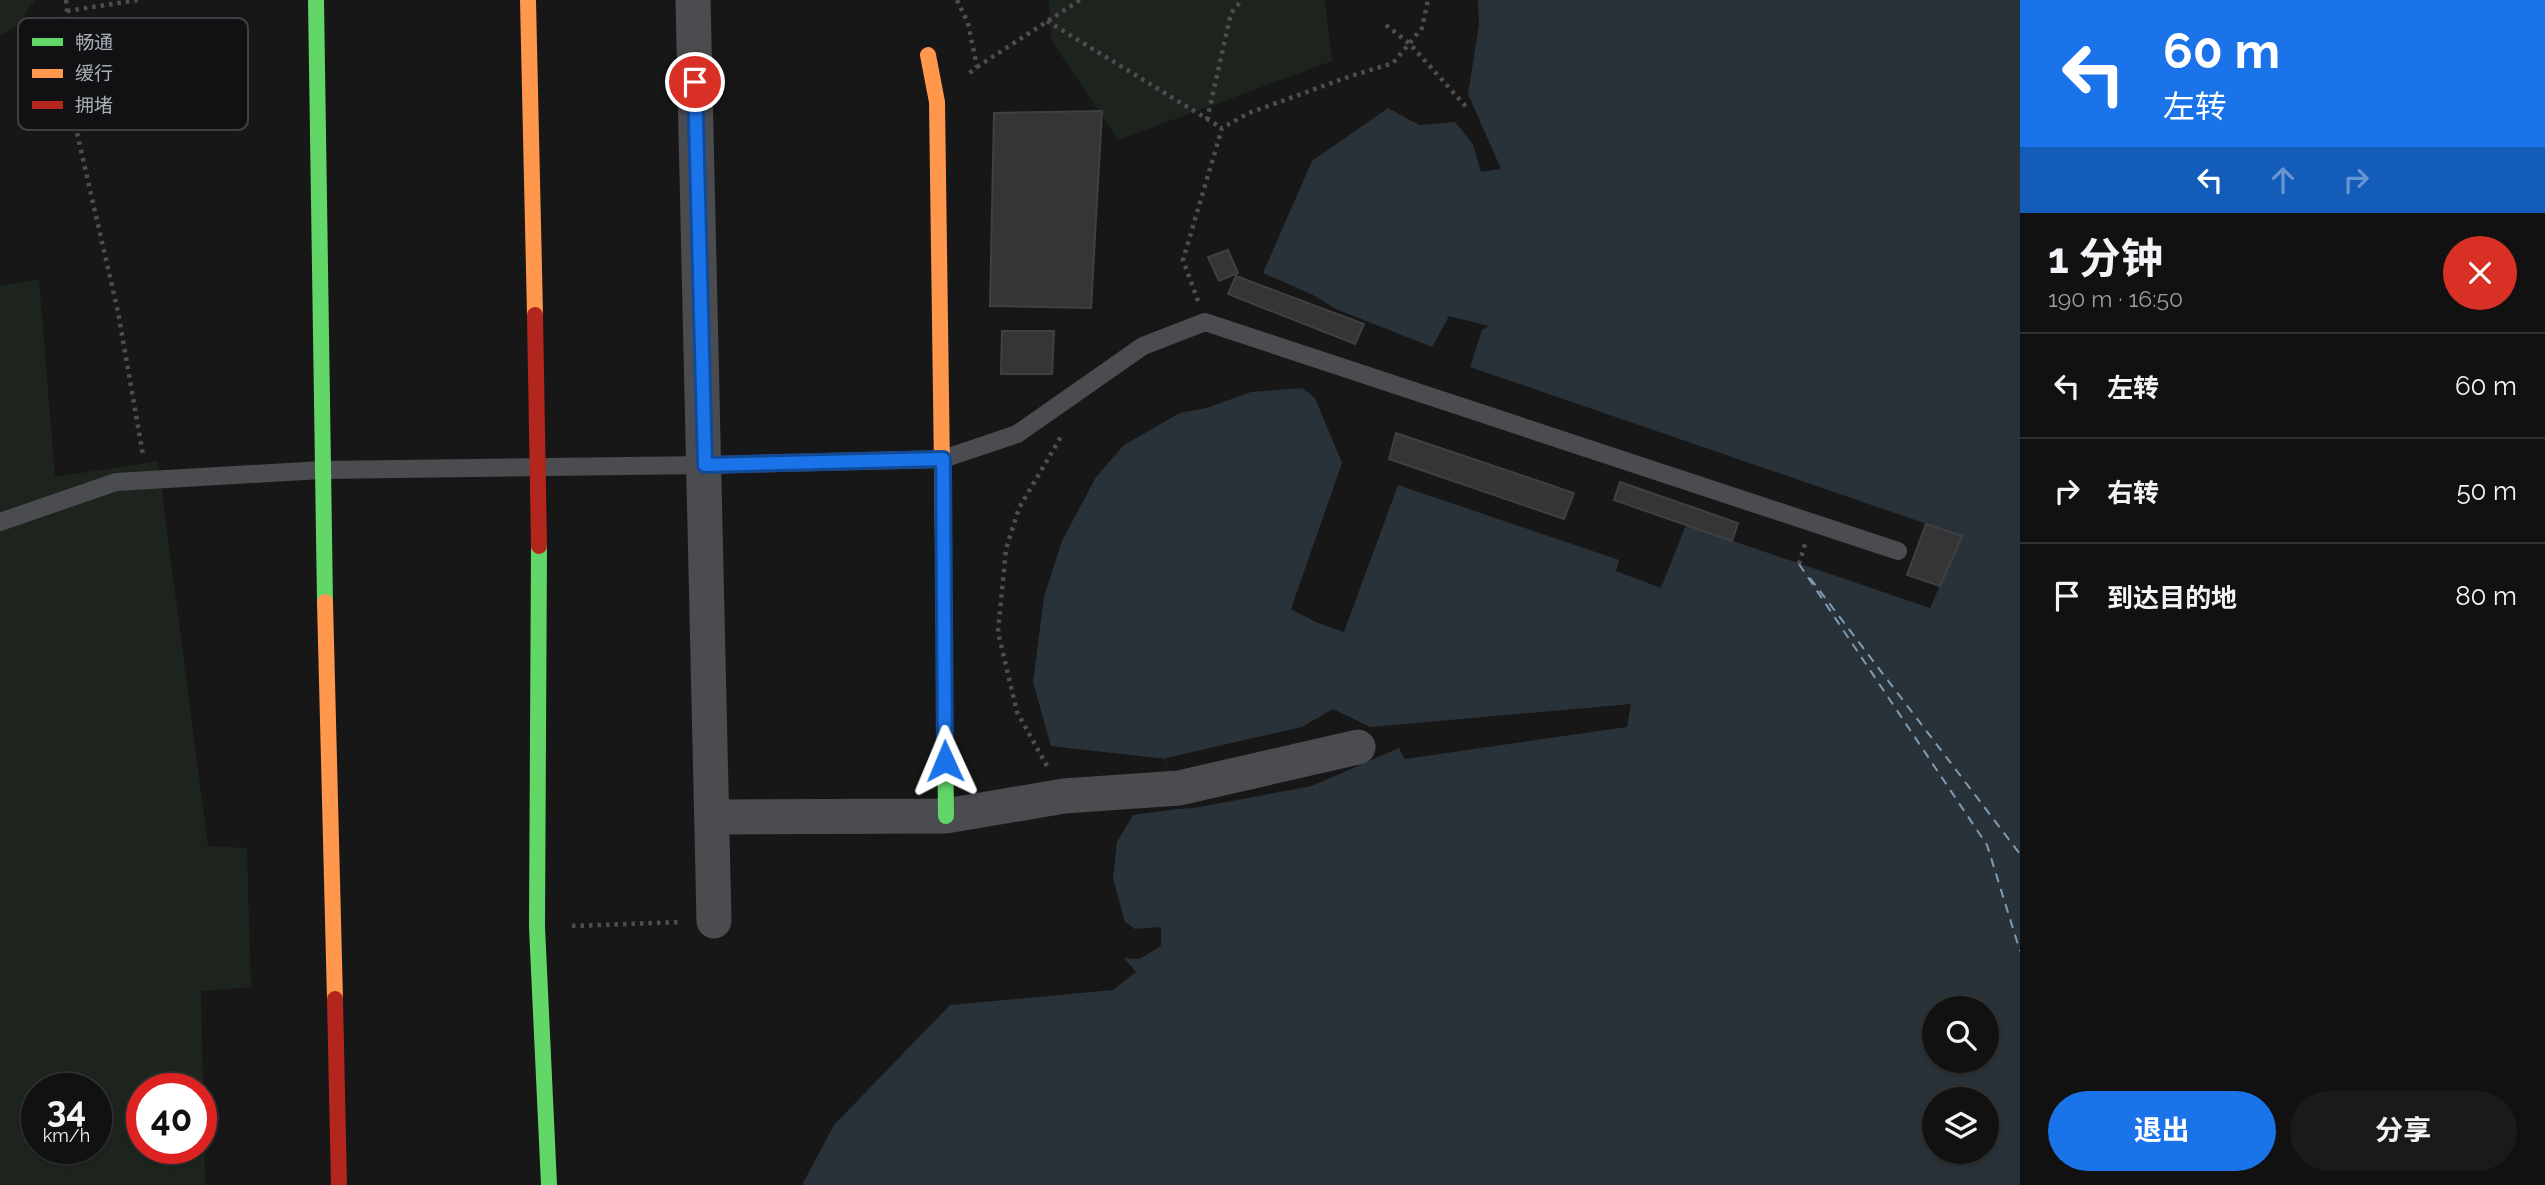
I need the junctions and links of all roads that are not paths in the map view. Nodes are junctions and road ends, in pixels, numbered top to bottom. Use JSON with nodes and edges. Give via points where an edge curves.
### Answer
{"nodes":[{"id":1,"x":316,"y":0,"type":"edge"},
{"id":2,"x":528,"y":0,"type":"edge"},
{"id":3,"x":693,"y":0,"type":"edge"},
{"id":4,"x":928,"y":55,"type":"dead end"},
{"id":5,"x":943,"y":459,"type":"junction"},
{"id":6,"x":705,"y":465,"type":"junction"},
{"id":7,"x":539,"y":467,"type":"junction"},
{"id":8,"x":322,"y":470,"type":"junction"},
{"id":9,"x":0,"y":522,"type":"edge"},
{"id":10,"x":1898,"y":551,"type":"dead end"},
{"id":11,"x":1358,"y":747,"type":"dead end"},
{"id":12,"x":946,"y":816,"type":"junction"},
{"id":13,"x":712,"y":817,"type":"junction"},
{"id":14,"x":714,"y":921,"type":"road end"},
{"id":15,"x":339,"y":1185,"type":"edge"},
{"id":16,"x":549,"y":1185,"type":"edge"}],
"edges":[{"from":1,"to":8,"type":"street"},
{"from":2,"to":7,"type":"street"},
{"from":3,"to":6,"type":"street"},
{"from":4,"to":5,"type":"street","via":[[937,102]]},
{"from":5,"to":6,"type":"lane"},
{"from":5,"to":10,"type":"lane","via":[[1017,434],[1143,346],[1205,322]]},
{"from":5,"to":12,"type":"street"},
{"from":6,"to":7,"type":"lane"},
{"from":6,"to":13,"type":"street"},
{"from":7,"to":8,"type":"lane"},
{"from":7,"to":16,"type":"street","via":[[537,928]]},
{"from":8,"to":9,"type":"lane","via":[[116,482]]},
{"from":8,"to":15,"type":"street"},
{"from":11,"to":12,"type":"street","via":[[1179,788],[1064,796]]},
{"from":12,"to":13,"type":"street"},
{"from":13,"to":14,"type":"street"}]}
